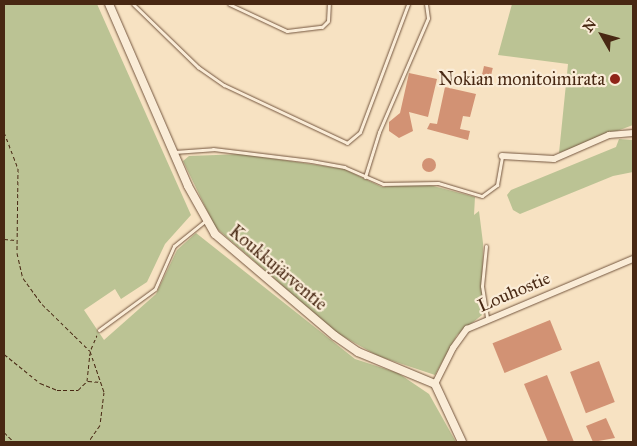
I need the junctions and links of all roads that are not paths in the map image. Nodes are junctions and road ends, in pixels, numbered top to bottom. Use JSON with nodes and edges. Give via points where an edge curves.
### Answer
{"nodes":[{"id":1,"x":109,"y":4,"type":"edge"},
{"id":2,"x":133,"y":4,"type":"edge"},
{"id":3,"x":229,"y":4,"type":"edge"},
{"id":4,"x":329,"y":4,"type":"edge"},
{"id":5,"x":408,"y":4,"type":"edge"},
{"id":6,"x":426,"y":4,"type":"edge"},
{"id":7,"x":633,"y":133,"type":"edge"},
{"id":8,"x":173,"y":152,"type":"junction"},
{"id":9,"x":502,"y":156,"type":"joint"},
{"id":10,"x":365,"y":177,"type":"junction"},
{"id":11,"x":482,"y":196,"type":"junction"},
{"id":12,"x":481,"y":203,"type":"dead end"},
{"id":13,"x":205,"y":221,"type":"junction"},
{"id":14,"x":486,"y":246,"type":"dead end"},
{"id":15,"x":633,"y":259,"type":"edge"},
{"id":16,"x":487,"y":318,"type":"junction"},
{"id":17,"x":100,"y":330,"type":"road end"},
{"id":18,"x":435,"y":384,"type":"junction"},
{"id":19,"x":462,"y":442,"type":"edge"}],
"edges":[{"from":1,"to":8,"type":"street","name":"Koukkujärventie"},
{"from":2,"to":5,"type":"lane","via":[[198,66],[224,85],[347,143],[360,132]]},
{"from":3,"to":4,"type":"lane","via":[[287,31],[322,27],[328,22]]},
{"from":6,"to":10,"type":"lane","via":[[428,18],[411,52],[397,98],[378,132]]},
{"from":7,"to":9,"type":"street","via":[[610,135],[554,158]]},
{"from":8,"to":10,"type":"lane","via":[[213,150],[311,161],[344,167]]},
{"from":8,"to":13,"type":"street","name":"Koukkujärventie"},
{"from":9,"to":11,"type":"lane","via":[[498,185]]},
{"from":10,"to":11,"type":"lane","via":[[383,184],[438,183]]},
{"from":11,"to":12,"type":"lane"},
{"from":13,"to":17,"type":"lane","via":[[174,246],[155,289]]},
{"from":13,"to":18,"type":"street","name":"Koukkujärventie","via":[[237,256],[335,336],[358,352]]},
{"from":14,"to":16,"type":"lane","via":[[482,286]]},
{"from":15,"to":16,"type":"street","name":"Louhostie"},
{"from":16,"to":18,"type":"street","name":"Louhostie","via":[[459,337]]},
{"from":18,"to":19,"type":"street"}]}
